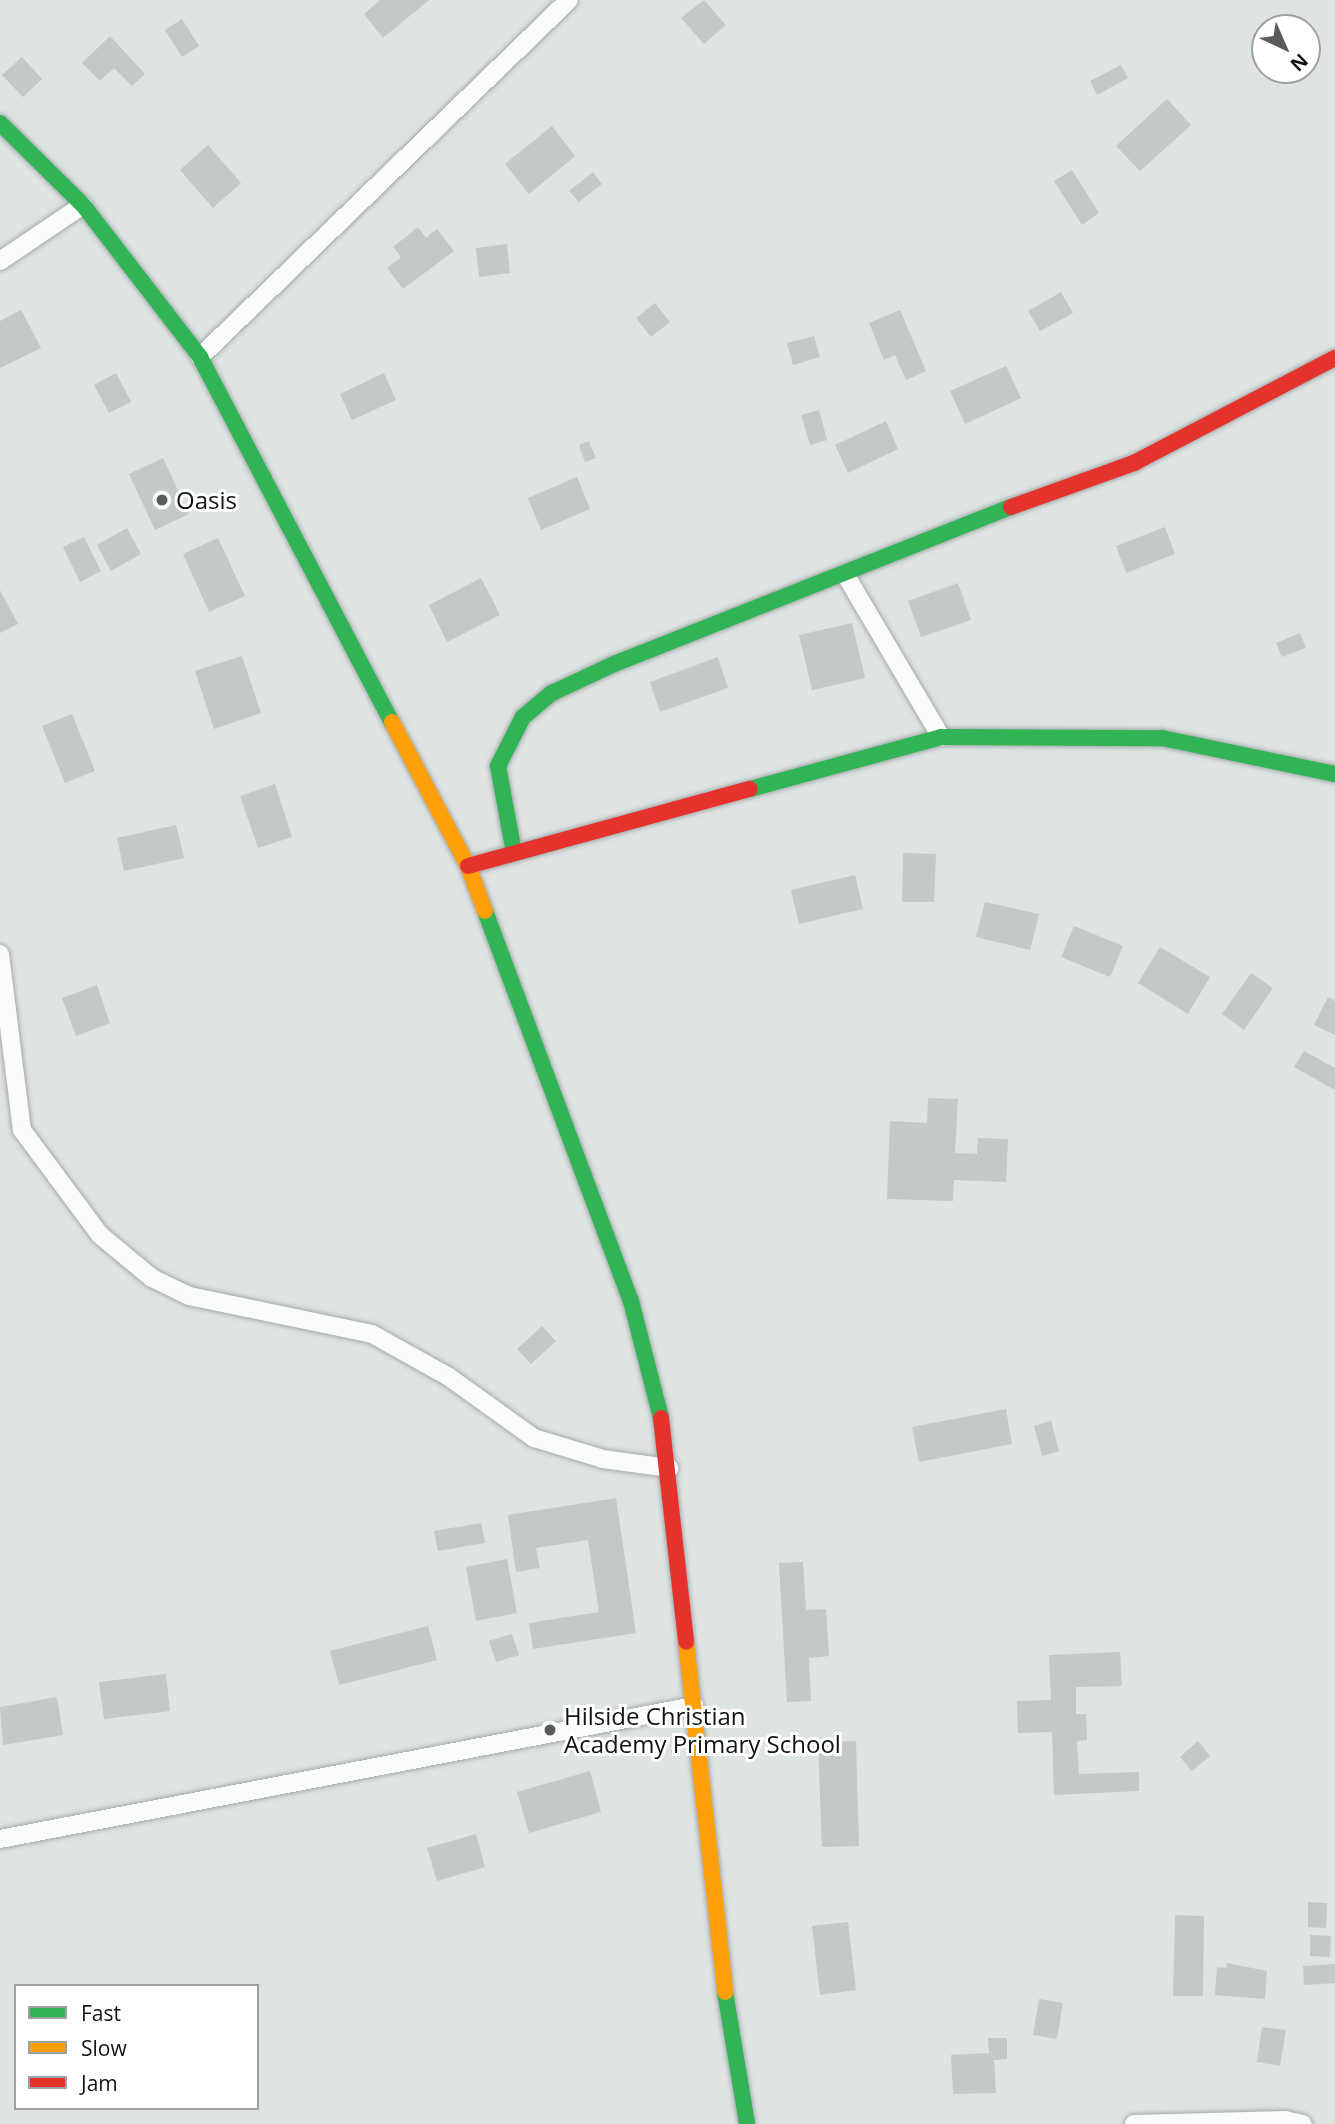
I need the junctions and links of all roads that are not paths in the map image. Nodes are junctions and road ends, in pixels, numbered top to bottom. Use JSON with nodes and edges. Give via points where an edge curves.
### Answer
{"nodes":[{"id":1,"x":569,"y":0,"type":"edge"},
{"id":2,"x":0,"y":122,"type":"edge"},
{"id":3,"x":83,"y":205,"type":"junction"},
{"id":4,"x":0,"y":261,"type":"edge"},
{"id":5,"x":200,"y":357,"type":"junction"},
{"id":6,"x":1335,"y":358,"type":"edge"},
{"id":7,"x":845,"y":574,"type":"junction"},
{"id":8,"x":941,"y":737,"type":"junction"},
{"id":9,"x":1335,"y":774,"type":"edge"},
{"id":10,"x":514,"y":853,"type":"junction"},
{"id":11,"x":468,"y":866,"type":"junction"},
{"id":12,"x":0,"y":954,"type":"edge"},
{"id":13,"x":668,"y":1468,"type":"junction"},
{"id":14,"x":694,"y":1706,"type":"junction"},
{"id":15,"x":0,"y":1839,"type":"edge"},
{"id":16,"x":747,"y":2124,"type":"edge"},
{"id":17,"x":1134,"y":2124,"type":"edge"},
{"id":18,"x":1303,"y":2124,"type":"edge"}],
"edges":[{"from":1,"to":5,"type":"street"},
{"from":2,"to":3,"type":"street"},
{"from":3,"to":4,"type":"street"},
{"from":3,"to":5,"type":"street"},
{"from":5,"to":11,"type":"street"},
{"from":6,"to":7,"type":"street","via":[[1134,463]]},
{"from":7,"to":8,"type":"street"},
{"from":7,"to":10,"type":"street","via":[[614,664],[552,693],[523,717],[498,766]]},
{"from":8,"to":9,"type":"street","via":[[1162,738]]},
{"from":8,"to":10,"type":"street"},
{"from":10,"to":11,"type":"street"},
{"from":11,"to":13,"type":"street","via":[[631,1301],[659,1401]]},
{"from":12,"to":13,"type":"street","via":[[22,1130],[100,1235],[152,1278],[189,1296],[372,1334],[449,1377],[534,1438],[603,1459]]},
{"from":13,"to":14,"type":"street"},
{"from":14,"to":15,"type":"street"},
{"from":14,"to":16,"type":"street","via":[[722,1972]]},
{"from":17,"to":18,"type":"street","via":[[1285,2120]]}]}
